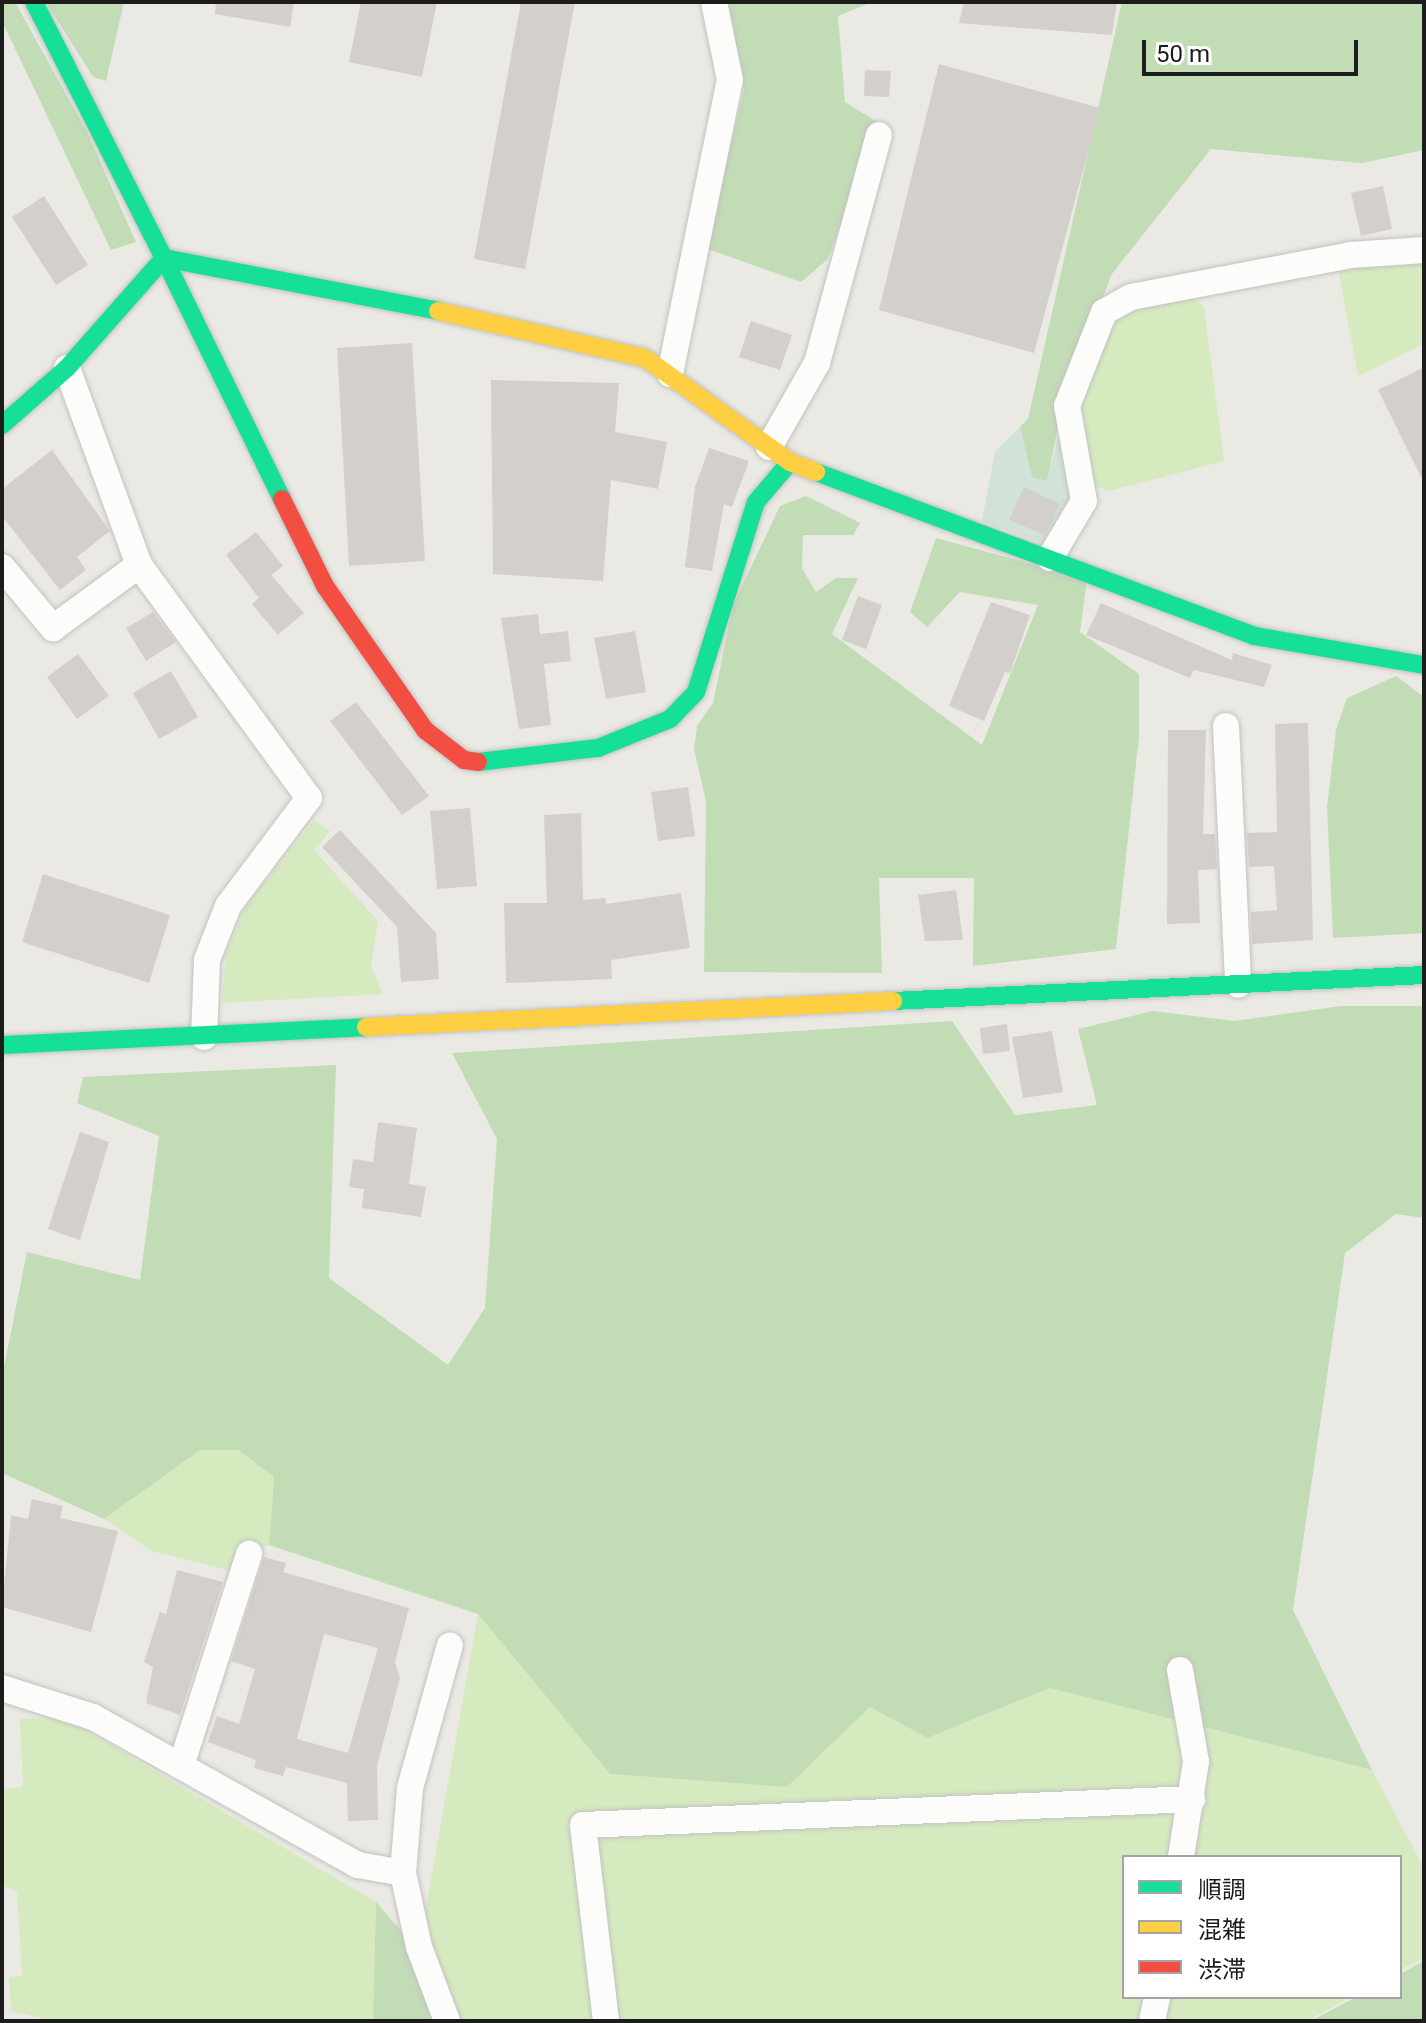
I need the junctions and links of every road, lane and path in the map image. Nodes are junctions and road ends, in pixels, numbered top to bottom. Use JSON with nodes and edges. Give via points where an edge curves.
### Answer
{"nodes":[{"id":1,"x":34,"y":2,"type":"edge"},
{"id":2,"x":714,"y":2,"type":"edge"},
{"id":3,"x":879,"y":135,"type":"dead end"},
{"id":4,"x":1424,"y":250,"type":"edge"},
{"id":5,"x":164,"y":258,"type":"junction"},
{"id":6,"x":67,"y":368,"type":"junction"},
{"id":7,"x":670,"y":374,"type":"junction"},
{"id":8,"x":2,"y":425,"type":"edge"},
{"id":9,"x":769,"y":447,"type":"junction"},
{"id":10,"x":790,"y":462,"type":"junction"},
{"id":11,"x":1050,"y":558,"type":"junction"},
{"id":12,"x":139,"y":565,"type":"junction"},
{"id":13,"x":2,"y":567,"type":"edge"},
{"id":14,"x":1424,"y":665,"type":"edge"},
{"id":15,"x":1226,"y":726,"type":"dead end"},
{"id":16,"x":1424,"y":975,"type":"edge"},
{"id":17,"x":1238,"y":985,"type":"junction"},
{"id":18,"x":204,"y":1037,"type":"junction"},
{"id":19,"x":2,"y":1045,"type":"edge"},
{"id":20,"x":249,"y":1554,"type":"dead end"},
{"id":21,"x":450,"y":1645,"type":"dead end"},
{"id":22,"x":1180,"y":1670,"type":"dead end"},
{"id":23,"x":2,"y":1688,"type":"edge"},
{"id":24,"x":181,"y":1766,"type":"junction"},
{"id":25,"x":1192,"y":1799,"type":"junction"},
{"id":26,"x":1181,"y":1855,"type":"edge"},
{"id":27,"x":403,"y":1873,"type":"junction"},
{"id":28,"x":1157,"y":1999,"type":"edge"},
{"id":29,"x":447,"y":2021,"type":"edge"},
{"id":30,"x":606,"y":2021,"type":"edge"},
{"id":31,"x":1152,"y":2021,"type":"edge"}],
"edges":[{"from":1,"to":5,"type":"street"},
{"from":2,"to":7,"type":"street","via":[[730,80]]},
{"from":3,"to":9,"type":"street","via":[[817,363]]},
{"from":4,"to":11,"type":"street","via":[[1351,255],[1131,297],[1104,312],[1067,406],[1084,501]]},
{"from":5,"to":6,"type":"street"},
{"from":5,"to":7,"type":"street","via":[[329,286],[645,358]]},
{"from":5,"to":10,"type":"street","via":[[325,586],[425,730],[464,760],[492,764],[598,748],[670,719],[696,692],[756,502]]},
{"from":6,"to":8,"type":"street"},
{"from":6,"to":12,"type":"street"},
{"from":7,"to":9,"type":"street"},
{"from":9,"to":10,"type":"street"},
{"from":10,"to":11,"type":"street"},
{"from":11,"to":14,"type":"street","via":[[1254,636]]},
{"from":12,"to":13,"type":"street","via":[[53,628]]},
{"from":12,"to":18,"type":"street","via":[[309,798],[228,906],[207,960]]},
{"from":15,"to":17,"type":"street"},
{"from":16,"to":17,"type":"street"},
{"from":17,"to":18,"type":"street"},
{"from":18,"to":19,"type":"street"},
{"from":20,"to":24,"type":"street"},
{"from":21,"to":27,"type":"street","via":[[410,1788]]},
{"from":22,"to":25,"type":"street","via":[[1196,1762]]},
{"from":23,"to":24,"type":"street","via":[[93,1717]]},
{"from":24,"to":27,"type":"street","via":[[358,1865]]},
{"from":25,"to":26,"type":"street"},
{"from":25,"to":30,"type":"street","via":[[583,1825]]},
{"from":27,"to":29,"type":"street","via":[[419,1947]]},
{"from":28,"to":31,"type":"street"}]}
